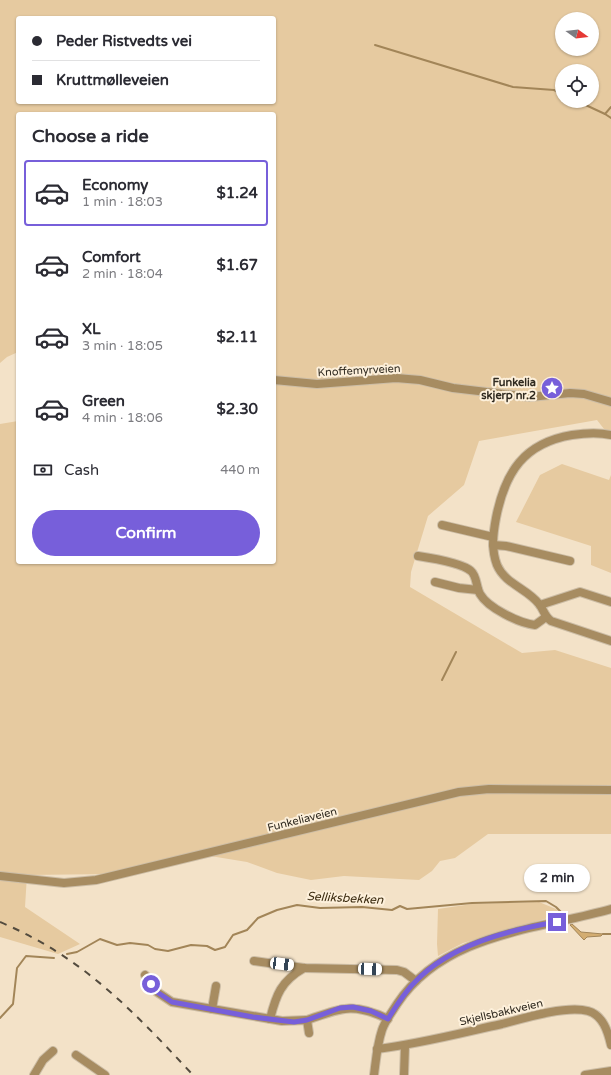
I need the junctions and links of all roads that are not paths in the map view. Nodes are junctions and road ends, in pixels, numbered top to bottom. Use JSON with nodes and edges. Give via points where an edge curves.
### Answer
{"nodes":[{"id":1,"x":276,"y":380,"type":"edge"},
{"id":2,"x":611,"y":402,"type":"edge"},
{"id":3,"x":611,"y":435,"type":"edge"},
{"id":4,"x":442,"y":524,"type":"dead end"},
{"id":5,"x":493,"y":541,"type":"junction"},
{"id":6,"x":418,"y":556,"type":"dead end"},
{"id":7,"x":570,"y":561,"type":"dead end"},
{"id":8,"x":435,"y":582,"type":"dead end"},
{"id":9,"x":478,"y":590,"type":"junction"},
{"id":10,"x":611,"y":602,"type":"edge"},
{"id":11,"x":540,"y":605,"type":"junction"},
{"id":12,"x":546,"y":617,"type":"junction"},
{"id":13,"x":611,"y":642,"type":"edge"},
{"id":14,"x":611,"y":790,"type":"edge"},
{"id":15,"x":0,"y":876,"type":"edge"},
{"id":16,"x":611,"y":909,"type":"edge"},
{"id":17,"x":254,"y":961,"type":"dead end"},
{"id":18,"x":304,"y":968,"type":"junction"},
{"id":19,"x":145,"y":975,"type":"dead end"},
{"id":20,"x":416,"y":981,"type":"junction"},
{"id":21,"x":216,"y":986,"type":"dead end"},
{"id":22,"x":212,"y":1009,"type":"junction"},
{"id":23,"x":388,"y":1019,"type":"junction"},
{"id":24,"x":270,"y":1020,"type":"junction"},
{"id":25,"x":307,"y":1020,"type":"junction"},
{"id":26,"x":310,"y":1033,"type":"dead end"},
{"id":27,"x":611,"y":1045,"type":"edge"},
{"id":28,"x":405,"y":1046,"type":"junction"},
{"id":29,"x":377,"y":1049,"type":"junction"},
{"id":30,"x":53,"y":1051,"type":"dead end"},
{"id":31,"x":76,"y":1055,"type":"dead end"},
{"id":32,"x":611,"y":1071,"type":"edge"},
{"id":33,"x":34,"y":1075,"type":"edge"},
{"id":34,"x":105,"y":1075,"type":"edge"},
{"id":35,"x":374,"y":1075,"type":"edge"},
{"id":36,"x":404,"y":1075,"type":"edge"},
{"id":37,"x":585,"y":1075,"type":"edge"}],
"edges":[{"from":1,"to":2,"type":"street","name":"Knoffemyrveien","via":[[317,384],[396,378],[530,397],[584,394]]},
{"from":3,"to":5,"type":"street","via":[[585,433],[556,438],[535,447],[517,465],[500,498]]},
{"from":4,"to":5,"type":"street"},
{"from":5,"to":7,"type":"street"},
{"from":5,"to":11,"type":"street","via":[[498,567],[505,577]]},
{"from":6,"to":9,"type":"street","via":[[470,570]]},
{"from":8,"to":9,"type":"street"},
{"from":9,"to":12,"type":"street","via":[[488,603],[519,620],[535,625]]},
{"from":10,"to":11,"type":"street","via":[[580,592]]},
{"from":11,"to":12,"type":"street"},
{"from":12,"to":13,"type":"street"},
{"from":14,"to":15,"type":"street","name":"Funkeliaveien","via":[[464,791],[101,879],[64,883]]},
{"from":16,"to":20,"type":"street","via":[[542,924],[474,944],[434,966]]},
{"from":17,"to":18,"type":"street"},
{"from":18,"to":20,"type":"street","via":[[397,970]]},
{"from":18,"to":24,"type":"street","via":[[290,976],[282,986]]},
{"from":19,"to":22,"type":"street","via":[[157,992],[168,1000]]},
{"from":20,"to":23,"type":"street"},
{"from":21,"to":22,"type":"street"},
{"from":22,"to":24,"type":"street"},
{"from":23,"to":25,"type":"street","via":[[371,1011],[353,1007],[340,1008]]},
{"from":23,"to":29,"type":"street","via":[[382,1029]]},
{"from":24,"to":25,"type":"street"},
{"from":25,"to":26,"type":"street"},
{"from":27,"to":28,"type":"street","name":"Skjellsbakkveien","via":[[602,1021],[589,1011],[558,1010]]},
{"from":28,"to":29,"type":"street","name":"Skjellsbakkveien"},
{"from":28,"to":36,"type":"street"},
{"from":29,"to":35,"type":"street"},
{"from":30,"to":33,"type":"street","via":[[43,1060]]},
{"from":31,"to":34,"type":"street"},
{"from":32,"to":37,"type":"street"}]}
